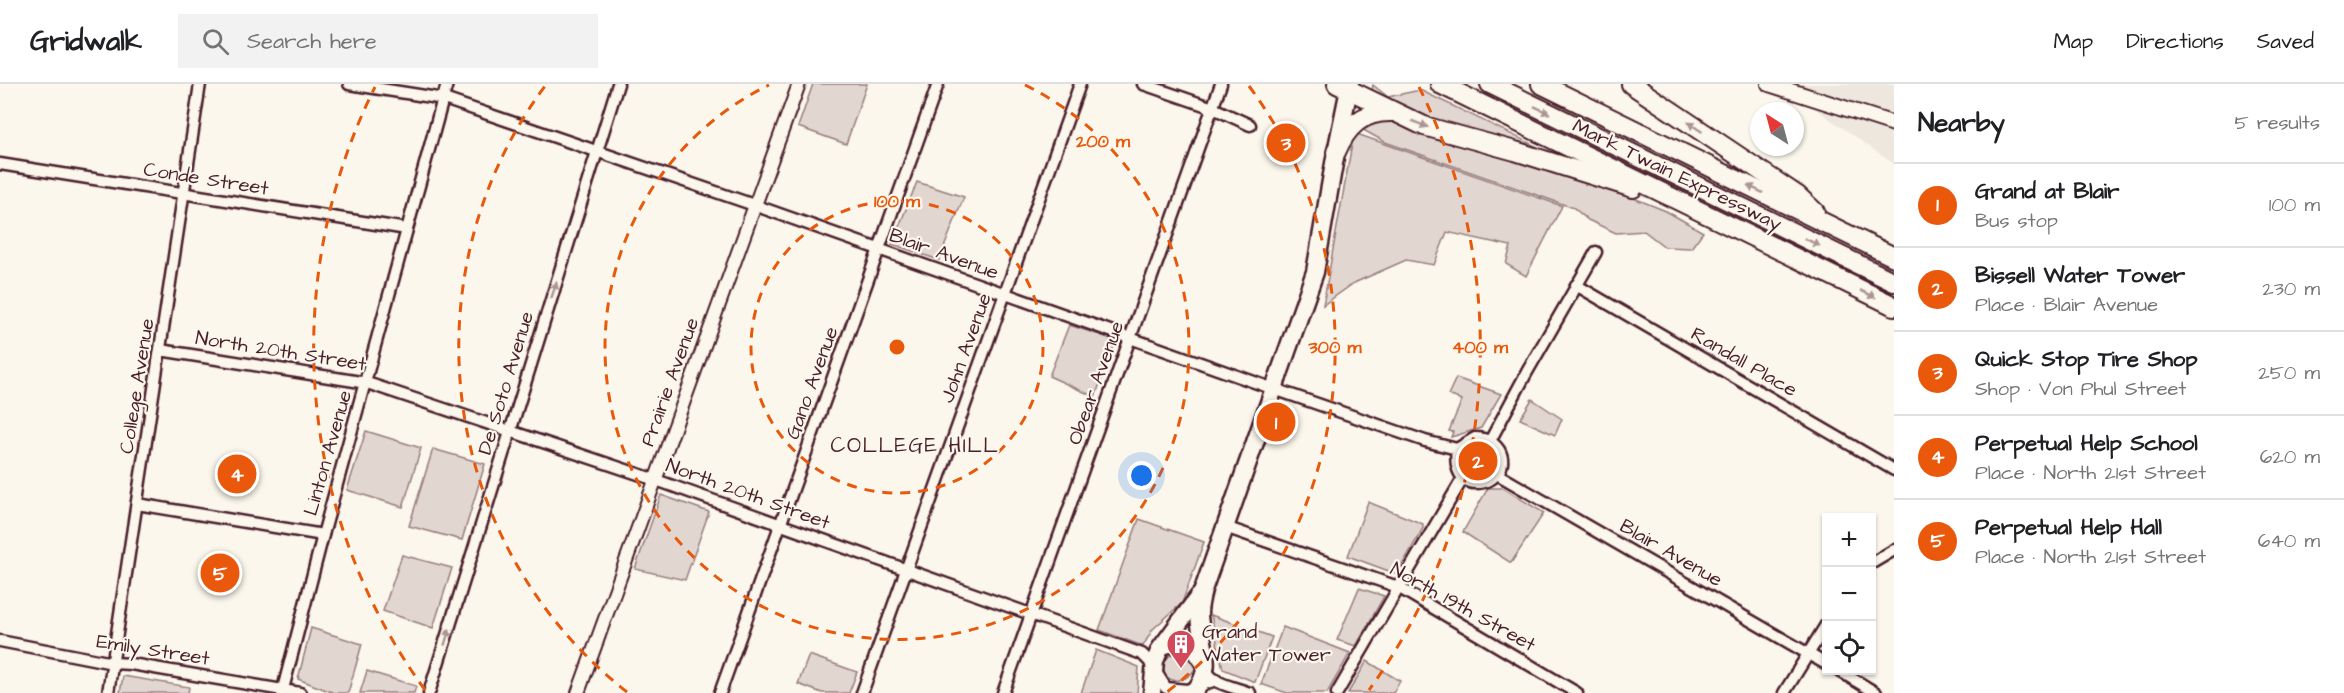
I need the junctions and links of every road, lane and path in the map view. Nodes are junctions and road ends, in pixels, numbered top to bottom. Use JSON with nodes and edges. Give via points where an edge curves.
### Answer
{"nodes":[{"id":1,"x":201,"y":84,"type":"edge"},
{"id":2,"x":349,"y":84,"type":"edge"},
{"id":3,"x":447,"y":84,"type":"edge"},
{"id":4,"x":618,"y":84,"type":"edge"},
{"id":5,"x":799,"y":84,"type":"edge"},
{"id":6,"x":938,"y":84,"type":"edge"},
{"id":7,"x":1080,"y":84,"type":"edge"},
{"id":8,"x":1143,"y":84,"type":"edge"},
{"id":9,"x":1221,"y":84,"type":"edge"},
{"id":10,"x":1440,"y":84,"type":"edge"},
{"id":11,"x":1490,"y":84,"type":"edge"},
{"id":12,"x":1541,"y":84,"type":"edge"},
{"id":13,"x":1631,"y":84,"type":"edge"},
{"id":14,"x":1769,"y":84,"type":"edge"},
{"id":15,"x":1345,"y":86,"type":"edge"},
{"id":16,"x":444,"y":99,"type":"junction"},
{"id":17,"x":1213,"y":108,"type":"junction"},
{"id":18,"x":1392,"y":112,"type":"junction"},
{"id":19,"x":1250,"y":124,"type":"dead end"},
{"id":20,"x":1894,"y":124,"type":"edge"},
{"id":21,"x":598,"y":151,"type":"junction"},
{"id":22,"x":1336,"y":152,"type":"junction"},
{"id":23,"x":0,"y":164,"type":"edge"},
{"id":24,"x":184,"y":194,"type":"junction"},
{"id":25,"x":1684,"y":203,"type":"junction"},
{"id":26,"x":754,"y":205,"type":"junction"},
{"id":27,"x":1827,"y":224,"type":"junction"},
{"id":28,"x":407,"y":229,"type":"junction"},
{"id":29,"x":879,"y":250,"type":"junction"},
{"id":30,"x":1596,"y":252,"type":"dead end"},
{"id":31,"x":1894,"y":257,"type":"edge"},
{"id":32,"x":1894,"y":282,"type":"edge"},
{"id":33,"x":1576,"y":285,"type":"junction"},
{"id":34,"x":1004,"y":295,"type":"junction"},
{"id":35,"x":1894,"y":306,"type":"edge"},
{"id":36,"x":1131,"y":339,"type":"junction"},
{"id":37,"x":160,"y":350,"type":"junction"},
{"id":38,"x":367,"y":383,"type":"junction"},
{"id":39,"x":1274,"y":389,"type":"junction"},
{"id":40,"x":510,"y":430,"type":"junction"},
{"id":41,"x":1490,"y":441,"type":"junction"},
{"id":42,"x":1457,"y":449,"type":"junction"},
{"id":43,"x":1894,"y":470,"type":"edge"},
{"id":44,"x":1497,"y":474,"type":"junction"},
{"id":45,"x":1463,"y":478,"type":"junction"},
{"id":46,"x":656,"y":480,"type":"junction"},
{"id":47,"x":137,"y":504,"type":"junction"},
{"id":48,"x":781,"y":525,"type":"junction"},
{"id":49,"x":1225,"y":527,"type":"junction"},
{"id":50,"x":323,"y":536,"type":"junction"},
{"id":51,"x":1894,"y":550,"type":"edge"},
{"id":52,"x":1876,"y":561,"type":"edge"},
{"id":53,"x":906,"y":570,"type":"junction"},
{"id":54,"x":1398,"y":587,"type":"junction"},
{"id":55,"x":1203,"y":590,"type":"junction"},
{"id":56,"x":1032,"y":615,"type":"junction"},
{"id":57,"x":1822,"y":632,"type":"edge"},
{"id":58,"x":0,"y":641,"type":"edge"},
{"id":59,"x":1160,"y":650,"type":"junction"},
{"id":60,"x":1808,"y":653,"type":"junction"},
{"id":61,"x":1142,"y":654,"type":"junction"},
{"id":62,"x":1822,"y":661,"type":"edge"},
{"id":63,"x":113,"y":663,"type":"junction"},
{"id":64,"x":1154,"y":669,"type":"junction"},
{"id":65,"x":1211,"y":675,"type":"junction"},
{"id":66,"x":1846,"y":675,"type":"edge"},
{"id":67,"x":1196,"y":690,"type":"edge"},
{"id":68,"x":283,"y":691,"type":"edge"},
{"id":69,"x":108,"y":693,"type":"edge"},
{"id":70,"x":300,"y":693,"type":"edge"},
{"id":71,"x":429,"y":693,"type":"edge"},
{"id":72,"x":578,"y":693,"type":"edge"},
{"id":73,"x":720,"y":693,"type":"edge"},
{"id":74,"x":862,"y":693,"type":"edge"},
{"id":75,"x":1003,"y":693,"type":"edge"},
{"id":76,"x":1152,"y":693,"type":"edge"},
{"id":77,"x":1250,"y":693,"type":"edge"},
{"id":78,"x":1337,"y":693,"type":"edge"},
{"id":79,"x":1577,"y":693,"type":"edge"},
{"id":80,"x":1784,"y":693,"type":"edge"},
{"id":81,"x":1876,"y":693,"type":"edge"}],
"edges":[{"from":1,"to":24,"type":"street","name":"College Avenue"},
{"from":2,"to":16,"type":"street","name":"Blair Avenue"},
{"from":3,"to":16,"type":"street","name":"Linton Avenue"},
{"from":4,"to":21,"type":"street","name":"De Soto Avenue"},
{"from":5,"to":26,"type":"street","name":"Prairie Avenue"},
{"from":6,"to":29,"type":"street","name":"Gano Avenue"},
{"from":7,"to":34,"type":"street","name":"John Avenue"},
{"from":8,"to":17,"type":"street"},
{"from":9,"to":17,"type":"street","name":"Obear Avenue"},
{"from":10,"to":25,"type":"highway","name":"Mark Twain Expressway"},
{"from":11,"to":32,"type":"highway","one_way":true},
{"from":27,"to":12,"type":"highway","name":"Mark Twain Expressway","one_way":true},
{"from":27,"to":13,"type":"highway","one_way":true,"via":[[1798,196]]},
{"from":14,"to":20,"type":"main road"},
{"from":15,"to":18,"type":"highway"},
{"from":15,"to":22,"type":"main road"},
{"from":16,"to":21,"type":"street","name":"Blair Avenue"},
{"from":16,"to":28,"type":"street","name":"Linton Avenue"},
{"from":17,"to":19,"type":"street"},
{"from":17,"to":36,"type":"street","name":"Obear Avenue"},
{"from":18,"to":22,"type":"highway","via":[[1358,119]]},
{"from":18,"to":25,"type":"highway","one_way":true,"via":[[1439,131]]},
{"from":21,"to":26,"type":"street","name":"Blair Avenue"},
{"from":40,"to":21,"type":"street","name":"De Soto Avenue","one_way":true},
{"from":22,"to":39,"type":"main road","via":[[1315,272]]},
{"from":23,"to":24,"type":"street","name":"Conde Street"},
{"from":24,"to":28,"type":"street","name":"Conde Street"},
{"from":24,"to":37,"type":"street","name":"College Avenue"},
{"from":25,"to":35,"type":"highway","name":"Mark Twain Expressway","one_way":true},
{"from":26,"to":29,"type":"street","name":"Blair Avenue"},
{"from":26,"to":46,"type":"street","name":"Prairie Avenue"},
{"from":27,"to":31,"type":"highway","name":"Mark Twain Expressway"},
{"from":28,"to":38,"type":"street","name":"Linton Avenue"},
{"from":29,"to":34,"type":"street","name":"Blair Avenue"},
{"from":29,"to":48,"type":"street","name":"Gano Avenue"},
{"from":30,"to":33,"type":"street"},
{"from":33,"to":41,"type":"street"},
{"from":33,"to":43,"type":"street","name":"Randall Place"},
{"from":34,"to":36,"type":"street","name":"Blair Avenue"},
{"from":34,"to":53,"type":"street","name":"John Avenue"},
{"from":36,"to":39,"type":"street","name":"Blair Avenue"},
{"from":36,"to":56,"type":"street","name":"Obear Avenue"},
{"from":37,"to":38,"type":"street","name":"North 20th Street"},
{"from":37,"to":47,"type":"street","name":"College Avenue"},
{"from":38,"to":40,"type":"street","name":"North 20th Street"},
{"from":38,"to":50,"type":"street","name":"Linton Avenue"},
{"from":39,"to":42,"type":"street","name":"Blair Avenue"},
{"from":39,"to":49,"type":"main road"},
{"from":40,"to":46,"type":"street","name":"North 20th Street"},
{"from":71,"to":40,"type":"street","name":"De Soto Avenue","one_way":true},
{"from":41,"to":42,"type":"street","via":[[1475,438]]},
{"from":41,"to":44,"type":"street","via":[[1501,456]]},
{"from":42,"to":45,"type":"street","via":[[1456,466]]},
{"from":44,"to":45,"type":"street","via":[[1481,484]]},
{"from":44,"to":60,"type":"street","name":"Blair Avenue"},
{"from":45,"to":54,"type":"street"},
{"from":46,"to":48,"type":"street","name":"North 20th Street"},
{"from":46,"to":72,"type":"street","name":"Prairie Avenue"},
{"from":47,"to":50,"type":"street"},
{"from":47,"to":63,"type":"street","name":"College Avenue"},
{"from":48,"to":53,"type":"street","name":"North 20th Street"},
{"from":48,"to":73,"type":"street","name":"Gano Avenue"},
{"from":49,"to":54,"type":"street","name":"North 19th Street"},
{"from":49,"to":55,"type":"main road"},
{"from":50,"to":68,"type":"street","name":"Linton Avenue"},
{"from":51,"to":52,"type":"street"},
{"from":53,"to":56,"type":"street","name":"North 20th Street"},
{"from":53,"to":74,"type":"street","name":"John Avenue"},
{"from":54,"to":78,"type":"street"},
{"from":54,"to":79,"type":"street","name":"North 19th Street"},
{"from":55,"to":59,"type":"main road"},
{"from":55,"to":65,"type":"main road","via":[[1199,616]]},
{"from":56,"to":61,"type":"street","name":"North 20th Street"},
{"from":56,"to":75,"type":"street","name":"Obear Avenue"},
{"from":57,"to":60,"type":"street"},
{"from":58,"to":63,"type":"street","name":"Emily Street"},
{"from":59,"to":61,"type":"street"},
{"from":59,"to":64,"type":"main road"},
{"from":59,"to":65,"type":"street","via":[[1174,645],[1187,648]]},
{"from":60,"to":62,"type":"street","name":"Blair Avenue"},
{"from":60,"to":80,"type":"street"},
{"from":61,"to":64,"type":"street"},
{"from":63,"to":68,"type":"street","name":"Emily Street"},
{"from":63,"to":69,"type":"street","name":"College Avenue"},
{"from":64,"to":67,"type":"street","via":[[1166,688]]},
{"from":64,"to":76,"type":"main road"},
{"from":65,"to":67,"type":"main road"},
{"from":65,"to":77,"type":"street"},
{"from":66,"to":81,"type":"street"},
{"from":68,"to":70,"type":"street","name":"Emily Street"}]}
